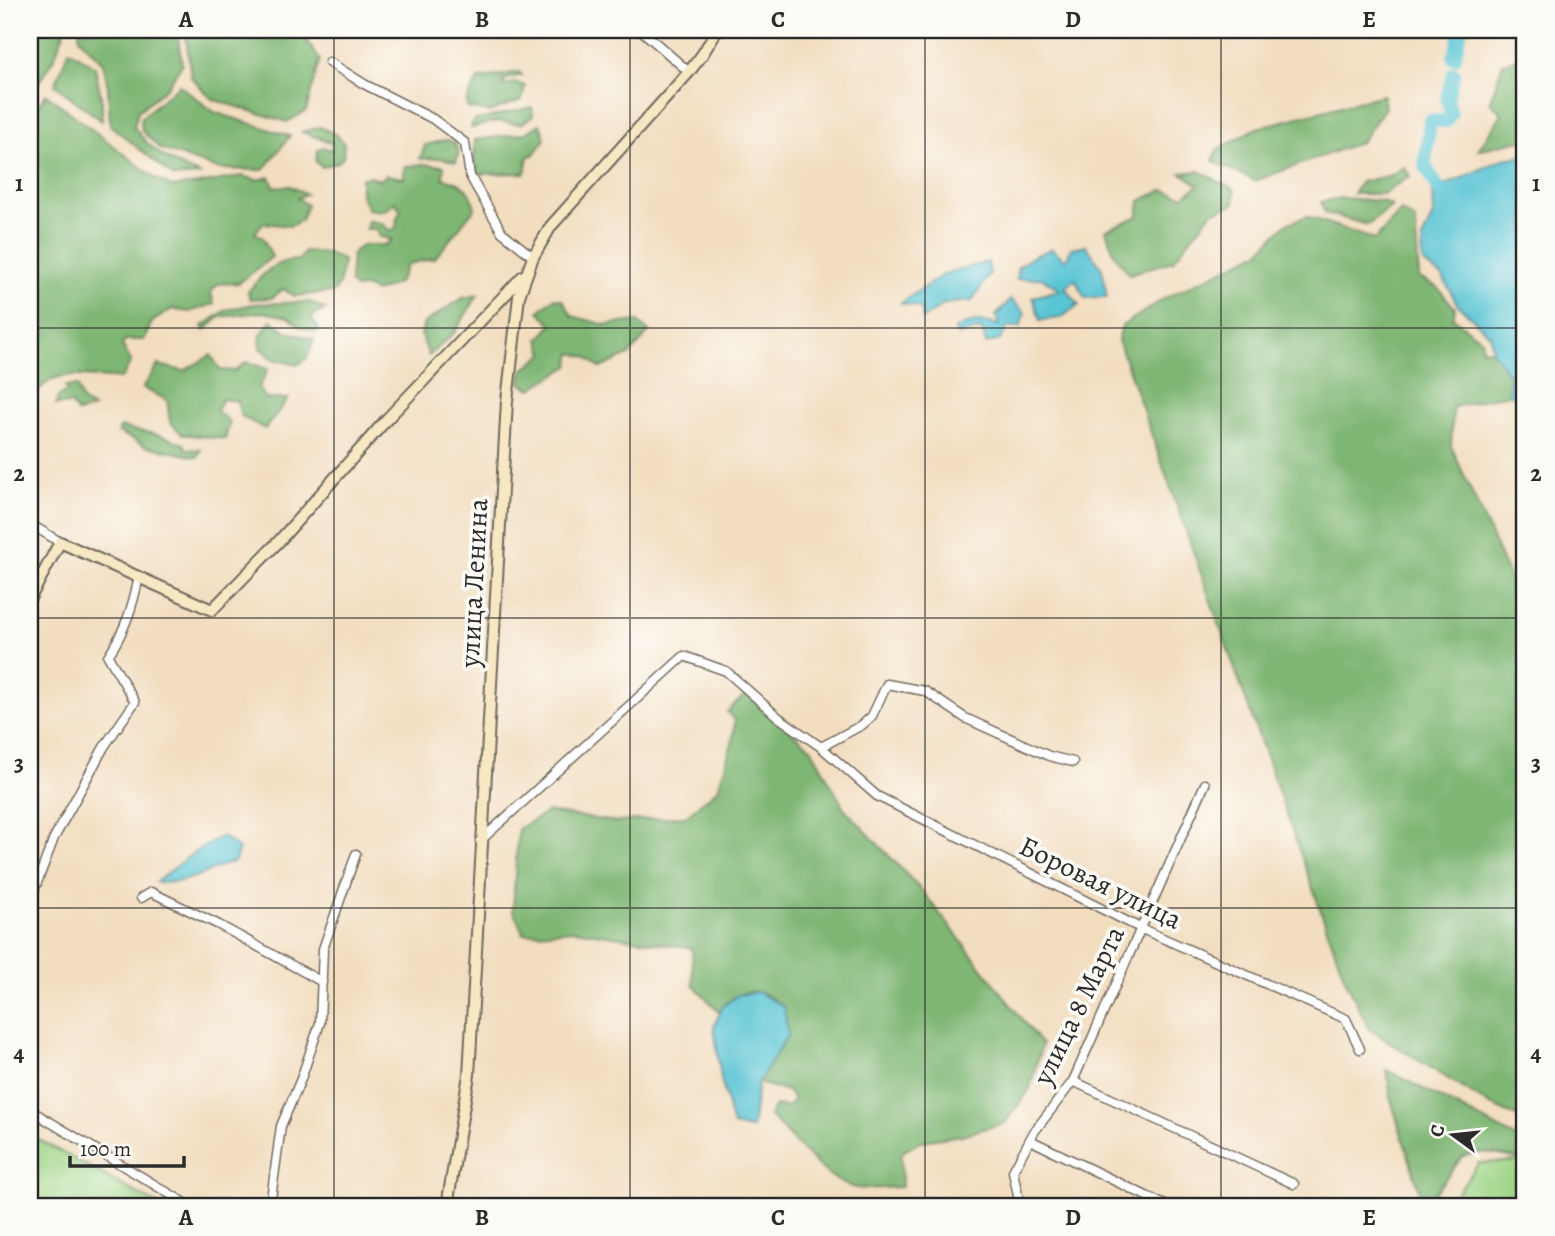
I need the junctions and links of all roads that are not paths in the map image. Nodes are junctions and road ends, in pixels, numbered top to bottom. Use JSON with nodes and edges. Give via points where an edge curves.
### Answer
{"nodes":[{"id":1,"x":641,"y":30,"type":"edge"},
{"id":2,"x":718,"y":30,"type":"edge"},
{"id":3,"x":329,"y":62,"type":"dead end"},
{"id":4,"x":689,"y":72,"type":"junction"},
{"id":5,"x":533,"y":257,"type":"junction"},
{"id":6,"x":527,"y":271,"type":"junction"},
{"id":7,"x":30,"y":524,"type":"edge"},
{"id":8,"x":60,"y":542,"type":"junction"},
{"id":9,"x":139,"y":576,"type":"junction"},
{"id":10,"x":30,"y":598,"type":"edge"},
{"id":11,"x":821,"y":747,"type":"junction"},
{"id":12,"x":1073,"y":762,"type":"dead end"},
{"id":13,"x":1205,"y":784,"type":"dead end"},
{"id":14,"x":480,"y":841,"type":"junction"},
{"id":15,"x":356,"y":854,"type":"dead end"},
{"id":16,"x":141,"y":898,"type":"dead end"},
{"id":17,"x":30,"y":901,"type":"edge"},
{"id":18,"x":1142,"y":929,"type":"junction"},
{"id":19,"x":322,"y":982,"type":"junction"},
{"id":20,"x":1360,"y":1049,"type":"dead end"},
{"id":21,"x":1073,"y":1081,"type":"junction"},
{"id":22,"x":30,"y":1110,"type":"edge"},
{"id":23,"x":1030,"y":1140,"type":"junction"},
{"id":24,"x":1294,"y":1184,"type":"dead end"},
{"id":25,"x":190,"y":1206,"type":"edge"},
{"id":26,"x":270,"y":1206,"type":"edge"},
{"id":27,"x":447,"y":1206,"type":"edge"},
{"id":28,"x":1019,"y":1206,"type":"edge"},
{"id":29,"x":1167,"y":1206,"type":"edge"}],
"edges":[{"from":1,"to":4,"type":"street"},
{"from":2,"to":4,"type":"street","name":"улица Ленина"},
{"from":3,"to":5,"type":"street","via":[[433,119],[465,143],[470,176],[502,232]]},
{"from":4,"to":5,"type":"street","name":"улица Ленина","via":[[551,226]]},
{"from":5,"to":6,"type":"street","name":"улица Ленина"},
{"from":6,"to":9,"type":"street","via":[[212,611]]},
{"from":6,"to":14,"type":"street","name":"улица Ленина","via":[[519,296],[507,401]]},
{"from":7,"to":8,"type":"street"},
{"from":8,"to":9,"type":"street"},
{"from":8,"to":10,"type":"street"},
{"from":9,"to":17,"type":"street","via":[[133,606],[108,656],[135,702],[104,747],[54,838]]},
{"from":11,"to":12,"type":"street","via":[[872,716],[887,684],[925,691],[965,718]]},
{"from":11,"to":14,"type":"street","name":"Боровая улица","via":[[726,671],[684,656]]},
{"from":11,"to":18,"type":"street","name":"Боровая улица","via":[[877,796]]},
{"from":13,"to":18,"type":"street","name":"улица 8 Марта"},
{"from":14,"to":27,"type":"street","name":"улица Ленина","via":[[469,1075]]},
{"from":15,"to":19,"type":"street","via":[[323,949]]},
{"from":16,"to":19,"type":"street","via":[[151,892]]},
{"from":18,"to":20,"type":"street","name":"Боровая улица","via":[[1346,1019]]},
{"from":18,"to":21,"type":"street","name":"улица 8 Марта"},
{"from":19,"to":26,"type":"street","via":[[320,1023],[281,1126]]},
{"from":21,"to":23,"type":"street","name":"улица 8 Марта"},
{"from":21,"to":24,"type":"street"},
{"from":22,"to":25,"type":"street"},
{"from":23,"to":28,"type":"street","name":"улица 8 Марта","via":[[1013,1171]]},
{"from":23,"to":29,"type":"street"}]}
